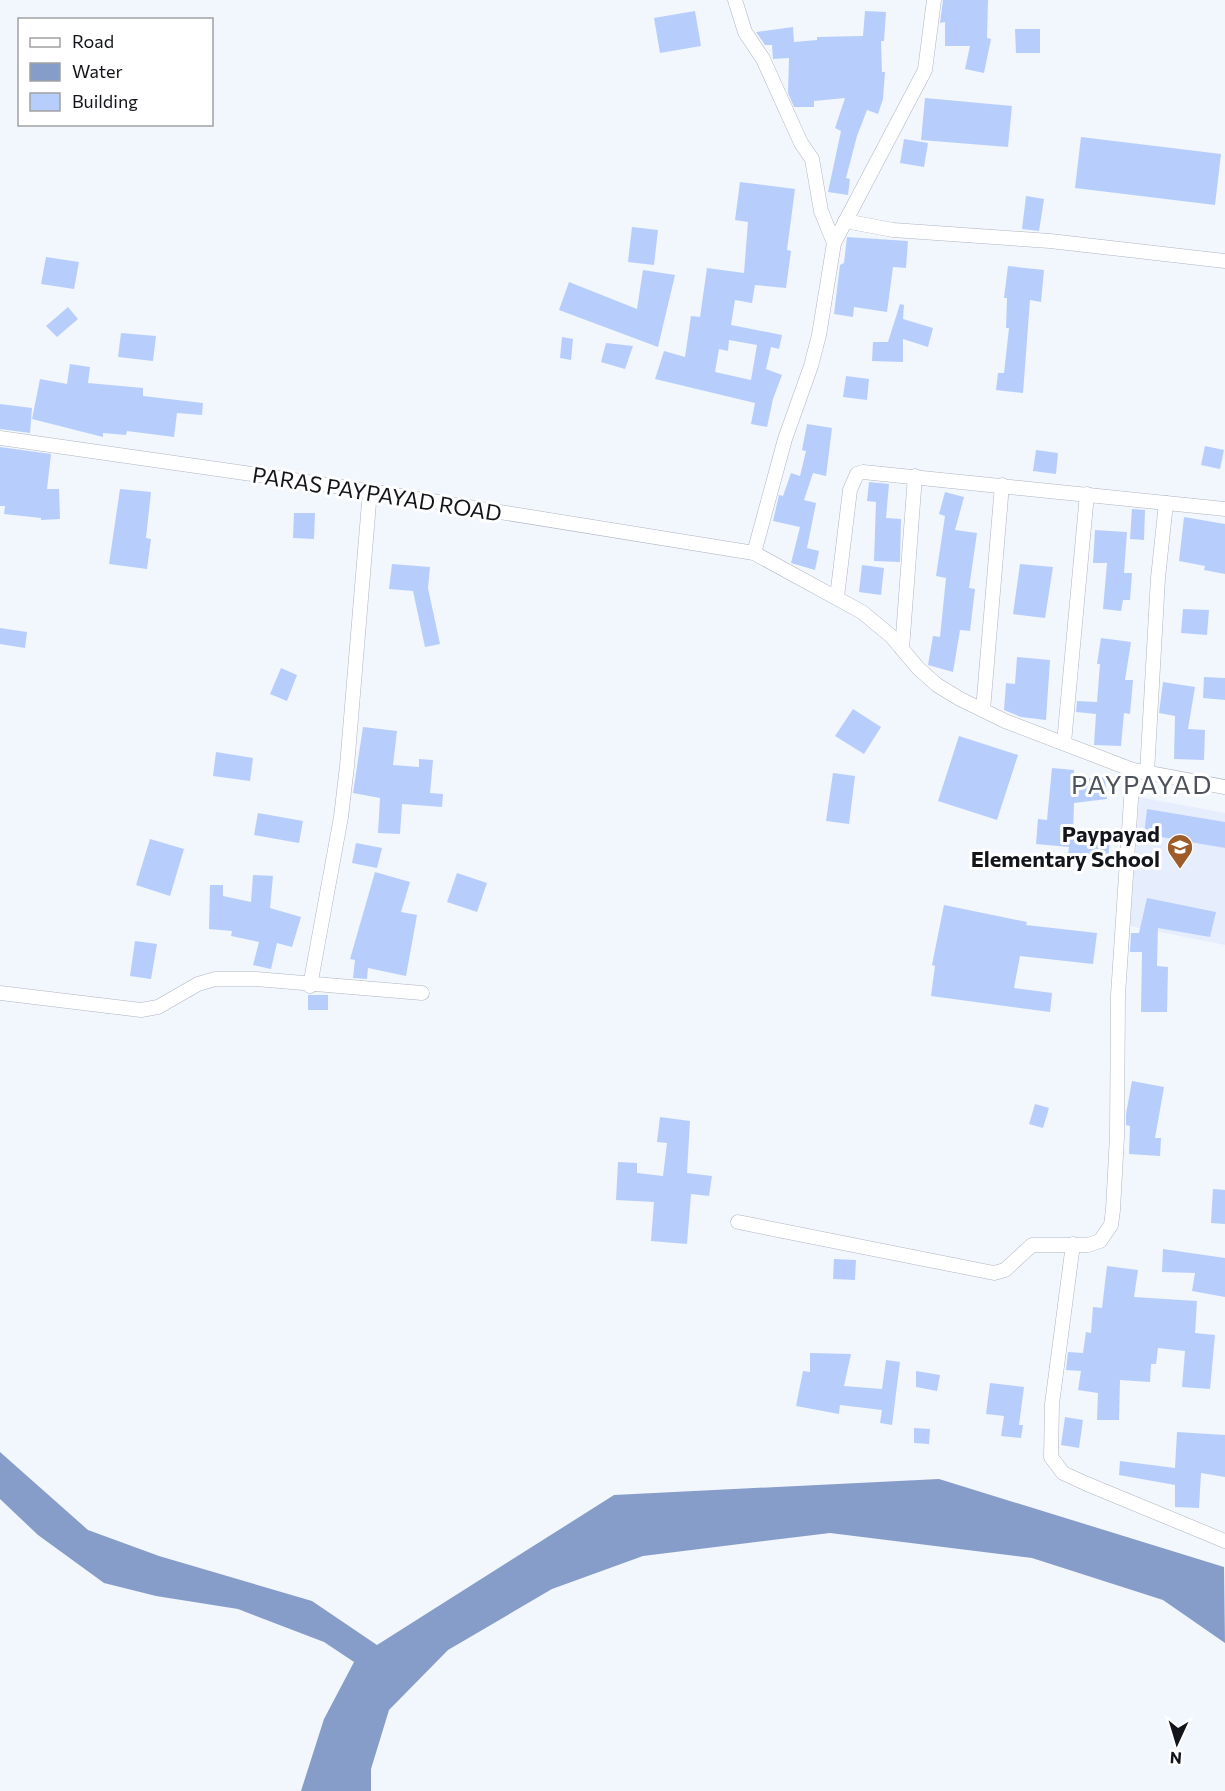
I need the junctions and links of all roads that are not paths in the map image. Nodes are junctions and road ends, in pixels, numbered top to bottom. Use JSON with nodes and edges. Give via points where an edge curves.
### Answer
{"nodes":[{"id":1,"x":735,"y":0,"type":"edge"},
{"id":2,"x":934,"y":0,"type":"edge"},
{"id":3,"x":845,"y":221,"type":"junction"},
{"id":4,"x":834,"y":243,"type":"junction"},
{"id":5,"x":1225,"y":261,"type":"edge"},
{"id":6,"x":0,"y":438,"type":"edge"},
{"id":7,"x":915,"y":476,"type":"junction"},
{"id":8,"x":1002,"y":485,"type":"junction"},
{"id":9,"x":370,"y":491,"type":"junction"},
{"id":10,"x":1087,"y":494,"type":"junction"},
{"id":11,"x":1167,"y":503,"type":"junction"},
{"id":12,"x":1225,"y":509,"type":"edge"},
{"id":13,"x":754,"y":554,"type":"junction"},
{"id":14,"x":837,"y":597,"type":"junction"},
{"id":15,"x":902,"y":649,"type":"junction"},
{"id":16,"x":983,"y":710,"type":"junction"},
{"id":17,"x":1064,"y":743,"type":"junction"},
{"id":18,"x":1133,"y":770,"type":"junction"},
{"id":19,"x":1147,"y":773,"type":"junction"},
{"id":20,"x":1225,"y":787,"type":"edge"},
{"id":21,"x":310,"y":986,"type":"junction"},
{"id":22,"x":0,"y":993,"type":"edge"},
{"id":23,"x":422,"y":993,"type":"dead end"},
{"id":24,"x":738,"y":1222,"type":"dead end"},
{"id":25,"x":1073,"y":1244,"type":"junction"},
{"id":26,"x":1225,"y":1541,"type":"edge"}],
"edges":[{"from":1,"to":4,"type":"street","via":[[745,32],[763,59],[812,159],[821,211]]},
{"from":2,"to":3,"type":"street","via":[[925,70]]},
{"from":3,"to":4,"type":"street"},
{"from":3,"to":5,"type":"street","via":[[893,230],[1050,241]]},
{"from":4,"to":13,"type":"street","via":[[819,335],[785,439]]},
{"from":6,"to":9,"type":"street","name":"PARAS PAYPAYAD ROAD"},
{"from":7,"to":8,"type":"street"},
{"from":7,"to":14,"type":"street","via":[[868,471],[857,474],[853,480]]},
{"from":7,"to":15,"type":"street"},
{"from":8,"to":10,"type":"street"},
{"from":8,"to":16,"type":"street"},
{"from":9,"to":13,"type":"street","name":"PARAS PAYPAYAD ROAD"},
{"from":9,"to":21,"type":"street","via":[[346,776]]},
{"from":10,"to":11,"type":"street"},
{"from":10,"to":17,"type":"street"},
{"from":11,"to":12,"type":"street"},
{"from":11,"to":19,"type":"street","via":[[1158,578]]},
{"from":13,"to":14,"type":"street","name":"PARAS PAYPAYAD ROAD"},
{"from":14,"to":15,"type":"street","name":"PARAS PAYPAYAD ROAD","via":[[874,622]]},
{"from":15,"to":16,"type":"street","name":"PARAS PAYPAYAD ROAD","via":[[937,685]]},
{"from":16,"to":17,"type":"street","name":"PARAS PAYPAYAD ROAD"},
{"from":17,"to":18,"type":"street","name":"PARAS PAYPAYAD ROAD"},
{"from":18,"to":19,"type":"street","name":"PARAS PAYPAYAD ROAD"},
{"from":18,"to":25,"type":"street","via":[[1118,995],[1113,1210],[1111,1225],[1101,1241]]},
{"from":19,"to":20,"type":"street","name":"PARAS PAYPAYAD ROAD"},
{"from":21,"to":22,"type":"street","via":[[256,979],[214,979],[158,1007],[141,1010]]},
{"from":21,"to":23,"type":"street"},
{"from":24,"to":25,"type":"street","via":[[993,1273],[1005,1269],[1032,1245]]},
{"from":25,"to":26,"type":"street","via":[[1052,1404],[1051,1457],[1063,1473]]}]}
